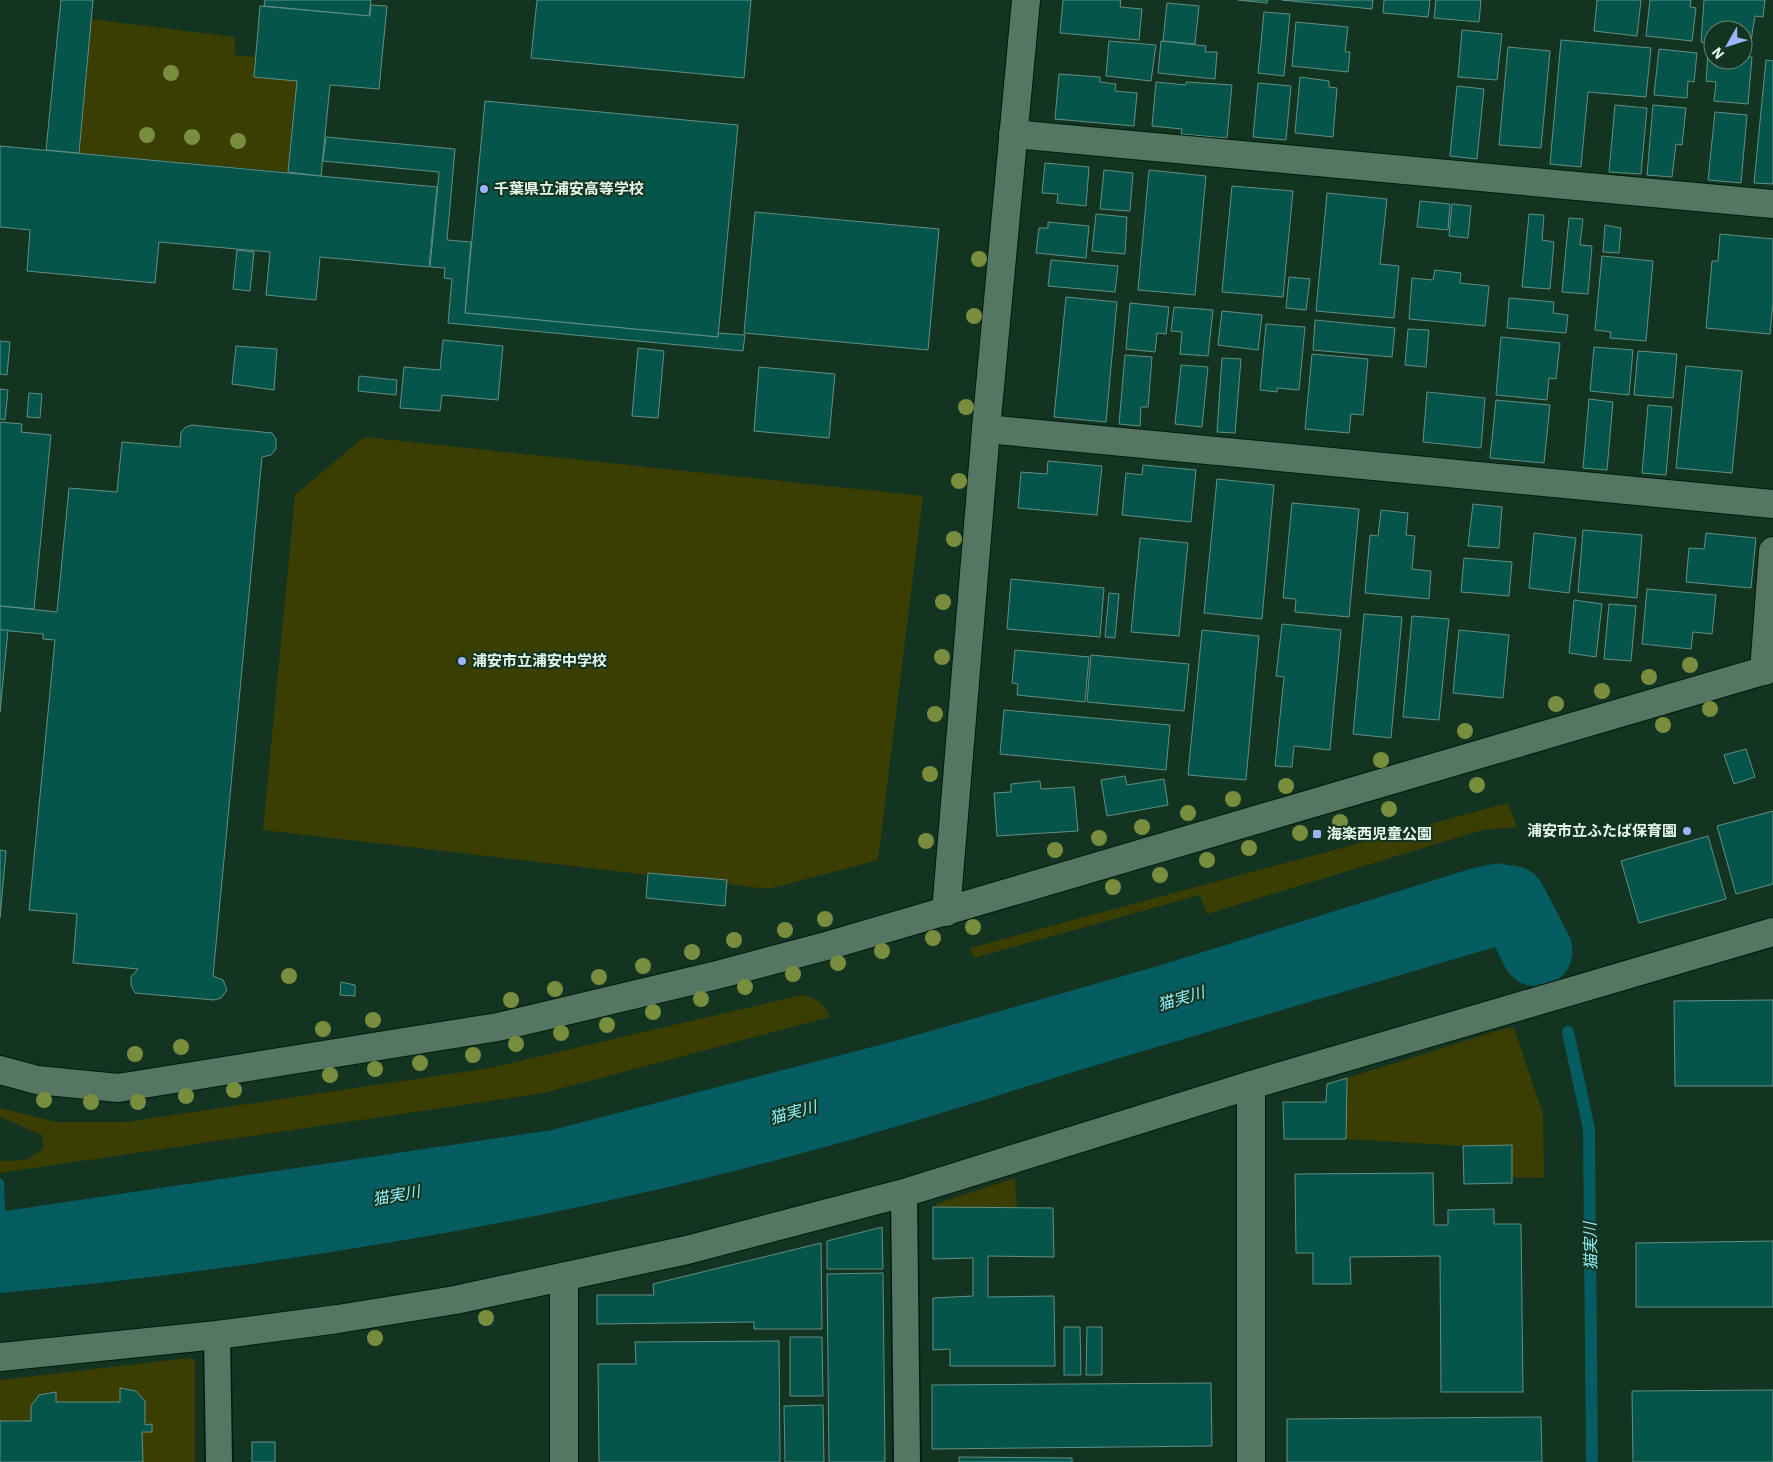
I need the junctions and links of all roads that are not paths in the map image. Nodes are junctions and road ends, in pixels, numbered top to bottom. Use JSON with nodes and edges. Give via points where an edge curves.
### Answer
{"nodes":[{"id":1,"x":1026,"y":0,"type":"edge"},
{"id":2,"x":1013,"y":134,"type":"junction"},
{"id":3,"x":1773,"y":204,"type":"edge"},
{"id":4,"x":986,"y":429,"type":"junction"},
{"id":5,"x":1773,"y":504,"type":"edge"},
{"id":6,"x":1773,"y":551,"type":"edge"},
{"id":7,"x":1769,"y":670,"type":"edge"},
{"id":8,"x":946,"y":912,"type":"junction"},
{"id":9,"x":1773,"y":932,"type":"edge"},
{"id":10,"x":0,"y":1070,"type":"edge"},
{"id":11,"x":1251,"y":1085,"type":"junction"},
{"id":12,"x":904,"y":1193,"type":"junction"},
{"id":13,"x":564,"y":1278,"type":"junction"},
{"id":14,"x":218,"y":1335,"type":"junction"},
{"id":15,"x":0,"y":1357,"type":"edge"},
{"id":16,"x":219,"y":1462,"type":"edge"},
{"id":17,"x":564,"y":1462,"type":"edge"},
{"id":18,"x":907,"y":1462,"type":"edge"},
{"id":19,"x":1251,"y":1462,"type":"edge"}],
"edges":[{"from":1,"to":2,"type":"street"},
{"from":2,"to":3,"type":"street"},
{"from":2,"to":4,"type":"street"},
{"from":4,"to":5,"type":"street"},
{"from":4,"to":8,"type":"street"},
{"from":6,"to":7,"type":"street"},
{"from":7,"to":8,"type":"street"},
{"from":8,"to":10,"type":"street","via":[[721,974],[498,1027],[118,1088],[37,1080]]},
{"from":9,"to":11,"type":"street"},
{"from":11,"to":12,"type":"street"},
{"from":11,"to":19,"type":"street"},
{"from":12,"to":13,"type":"street","via":[[750,1235]]},
{"from":12,"to":18,"type":"street"},
{"from":13,"to":14,"type":"street","via":[[455,1300]]},
{"from":13,"to":17,"type":"street"},
{"from":14,"to":15,"type":"street"},
{"from":14,"to":16,"type":"street"}]}
